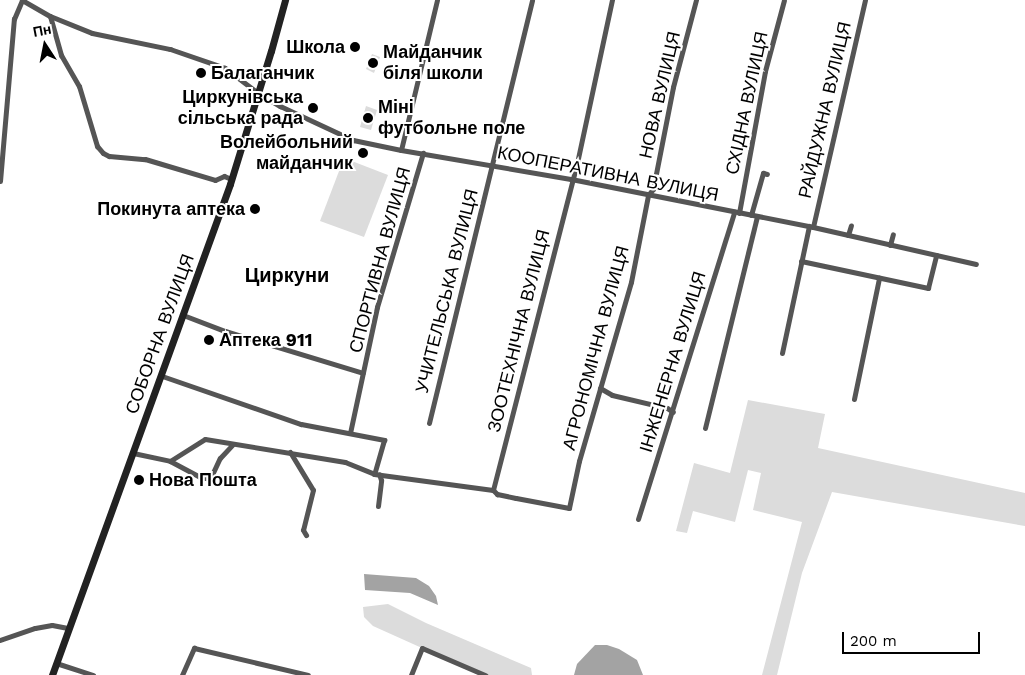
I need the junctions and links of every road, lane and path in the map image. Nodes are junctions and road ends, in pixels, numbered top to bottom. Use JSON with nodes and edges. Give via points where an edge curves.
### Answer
{"nodes":[{"id":1,"x":22,"y":0,"type":"edge"},
{"id":2,"x":285,"y":0,"type":"edge"},
{"id":3,"x":437,"y":0,"type":"edge"},
{"id":4,"x":532,"y":0,"type":"edge"},
{"id":5,"x":612,"y":0,"type":"edge"},
{"id":6,"x":696,"y":0,"type":"edge"},
{"id":7,"x":784,"y":0,"type":"edge"},
{"id":8,"x":865,"y":0,"type":"edge"},
{"id":9,"x":50,"y":16,"type":"junction"},
{"id":10,"x":258,"y":93,"type":"junction"},
{"id":11,"x":401,"y":150,"type":"junction"},
{"id":12,"x":423,"y":153,"type":"junction"},
{"id":13,"x":491,"y":166,"type":"junction"},
{"id":14,"x":767,"y":174,"type":"dead end"},
{"id":15,"x":231,"y":179,"type":"junction"},
{"id":16,"x":571,"y":179,"type":"junction"},
{"id":17,"x":0,"y":181,"type":"edge"},
{"id":18,"x":648,"y":195,"type":"junction"},
{"id":19,"x":736,"y":212,"type":"junction"},
{"id":20,"x":754,"y":216,"type":"junction"},
{"id":21,"x":851,"y":225,"type":"dead end"},
{"id":22,"x":811,"y":226,"type":"junction"},
{"id":23,"x":893,"y":234,"type":"dead end"},
{"id":24,"x":848,"y":235,"type":"junction"},
{"id":25,"x":890,"y":244,"type":"junction"},
{"id":26,"x":936,"y":254,"type":"junction"},
{"id":27,"x":801,"y":261,"type":"junction"},
{"id":28,"x":976,"y":264,"type":"dead end"},
{"id":29,"x":879,"y":278,"type":"junction"},
{"id":30,"x":183,"y":315,"type":"junction"},
{"id":31,"x":782,"y":354,"type":"dead end"},
{"id":32,"x":363,"y":373,"type":"junction"},
{"id":33,"x":162,"y":376,"type":"junction"},
{"id":34,"x":600,"y":388,"type":"junction"},
{"id":35,"x":854,"y":399,"type":"dead end"},
{"id":36,"x":673,"y":412,"type":"junction"},
{"id":37,"x":430,"y":423,"type":"dead end"},
{"id":38,"x":705,"y":428,"type":"dead end"},
{"id":39,"x":350,"y":433,"type":"junction"},
{"id":40,"x":233,"y":444,"type":"junction"},
{"id":41,"x":290,"y":452,"type":"junction"},
{"id":42,"x":133,"y":454,"type":"junction"},
{"id":43,"x":170,"y":461,"type":"junction"},
{"id":44,"x":376,"y":474,"type":"junction"},
{"id":45,"x":493,"y":490,"type":"junction"},
{"id":46,"x":378,"y":506,"type":"dead end"},
{"id":47,"x":638,"y":519,"type":"dead end"},
{"id":48,"x":306,"y":535,"type":"dead end"},
{"id":49,"x":68,"y":628,"type":"junction"},
{"id":50,"x":0,"y":640,"type":"edge"},
{"id":51,"x":56,"y":663,"type":"junction"},
{"id":52,"x":52,"y":675,"type":"edge"},
{"id":53,"x":92,"y":675,"type":"edge"},
{"id":54,"x":182,"y":675,"type":"edge"},
{"id":55,"x":308,"y":675,"type":"edge"},
{"id":56,"x":412,"y":675,"type":"edge"},
{"id":57,"x":485,"y":675,"type":"edge"}],
"edges":[{"from":1,"to":9,"type":"street","name":"КООПЕРАТИВНА ВУЛИЦЯ"},
{"from":1,"to":17,"type":"street","via":[[14,19]]},
{"from":2,"to":10,"type":"street","name":"СОБОРНА ВУЛИЦЯ"},
{"from":3,"to":11,"type":"street"},
{"from":4,"to":13,"type":"street","name":"УЧИТЕЛЬСЬКА ВУЛИЦЯ"},
{"from":5,"to":16,"type":"street","name":"ЗООТЕХНІЧНА ВУЛИЦЯ"},
{"from":6,"to":18,"type":"street","name":"НОВА ВУЛИЦЯ","via":[[673,86],[653,189]]},
{"from":7,"to":19,"type":"street","name":"СХІДНА ВУЛИЦЯ","via":[[765,71]]},
{"from":8,"to":22,"type":"street","name":"РАЙДУЖНА ВУЛИЦЯ"},
{"from":9,"to":10,"type":"street","name":"КООПЕРАТИВНА ВУЛИЦЯ","via":[[92,33],[200,58],[225,68]]},
{"from":9,"to":15,"type":"street","via":[[60,55],[79,86],[103,153],[145,159],[215,180],[224,176]]},
{"from":10,"to":11,"type":"street","name":"КООПЕРАТИВНА ВУЛИЦЯ","via":[[353,140]]},
{"from":10,"to":15,"type":"street","name":"СОБОРНА ВУЛИЦЯ"},
{"from":11,"to":12,"type":"street","name":"КООПЕРАТИВНА ВУЛИЦЯ"},
{"from":12,"to":13,"type":"street","name":"КООПЕРАТИВНА ВУЛИЦЯ"},
{"from":12,"to":32,"type":"street","name":"СПОРТИВНА ВУЛИЦЯ","via":[[377,307]]},
{"from":13,"to":16,"type":"street","name":"КООПЕРАТИВНА ВУЛИЦЯ"},
{"from":13,"to":37,"type":"street","name":"УЧИТЕЛЬСЬКА ВУЛИЦЯ"},
{"from":14,"to":20,"type":"street","via":[[763,172]]},
{"from":15,"to":30,"type":"street","name":"СОБОРНА ВУЛИЦЯ"},
{"from":16,"to":18,"type":"street","name":"КООПЕРАТИВНА ВУЛИЦЯ"},
{"from":16,"to":45,"type":"street","name":"ЗООТЕХНІЧНА ВУЛИЦЯ"},
{"from":18,"to":19,"type":"street","name":"КООПЕРАТИВНА ВУЛИЦЯ"},
{"from":18,"to":34,"type":"street","name":"АГРОНОМІЧНА ВУЛИЦЯ","via":[[631,282]]},
{"from":19,"to":20,"type":"street","name":"КООПЕРАТИВНА ВУЛИЦЯ"},
{"from":19,"to":36,"type":"street","name":"ІНЖЕНЕРНА ВУЛИЦЯ"},
{"from":20,"to":22,"type":"street","name":"КООПЕРАТИВНА ВУЛИЦЯ"},
{"from":20,"to":38,"type":"street"},
{"from":21,"to":24,"type":"street"},
{"from":22,"to":24,"type":"street","name":"КООПЕРАТИВНА ВУЛИЦЯ"},
{"from":22,"to":27,"type":"street","name":"РАЙДУЖНА ВУЛИЦЯ"},
{"from":23,"to":25,"type":"street"},
{"from":24,"to":25,"type":"street","name":"КООПЕРАТИВНА ВУЛИЦЯ"},
{"from":25,"to":26,"type":"street","name":"КООПЕРАТИВНА ВУЛИЦЯ"},
{"from":26,"to":28,"type":"street","name":"КООПЕРАТИВНА ВУЛИЦЯ"},
{"from":26,"to":29,"type":"street","via":[[928,288]]},
{"from":27,"to":29,"type":"street"},
{"from":27,"to":31,"type":"street","name":"РАЙДУЖНА ВУЛИЦЯ"},
{"from":29,"to":35,"type":"street"},
{"from":30,"to":32,"type":"street"},
{"from":30,"to":33,"type":"street","name":"СОБОРНА ВУЛИЦЯ"},
{"from":32,"to":39,"type":"street","name":"СПОРТИВНА ВУЛИЦЯ"},
{"from":33,"to":39,"type":"street","via":[[301,424]]},
{"from":33,"to":42,"type":"street","name":"СОБОРНА ВУЛИЦЯ"},
{"from":34,"to":36,"type":"street","via":[[612,395]]},
{"from":34,"to":45,"type":"street","name":"АГРОНОМІЧНА ВУЛИЦЯ","via":[[569,508],[497,494]]},
{"from":36,"to":47,"type":"street","name":"ІНЖЕНЕРНА ВУЛИЦЯ"},
{"from":39,"to":44,"type":"street","via":[[384,440]]},
{"from":40,"to":41,"type":"street"},
{"from":40,"to":43,"type":"street","via":[[205,439]]},
{"from":40,"to":43,"type":"street","via":[[220,458],[210,479]]},
{"from":41,"to":44,"type":"street","via":[[345,462]]},
{"from":41,"to":48,"type":"street","via":[[313,490],[303,530]]},
{"from":42,"to":43,"type":"street"},
{"from":42,"to":49,"type":"street","name":"СОБОРНА ВУЛИЦЯ"},
{"from":44,"to":45,"type":"street"},
{"from":44,"to":46,"type":"street","via":[[381,480]]},
{"from":49,"to":50,"type":"street","via":[[44,626]]},
{"from":49,"to":51,"type":"street","name":"СОБОРНА ВУЛИЦЯ"},
{"from":51,"to":52,"type":"street","name":"СОБОРНА ВУЛИЦЯ"},
{"from":51,"to":53,"type":"street"},
{"from":54,"to":55,"type":"street","via":[[194,648]]},
{"from":56,"to":57,"type":"street","via":[[422,648]]}]}
